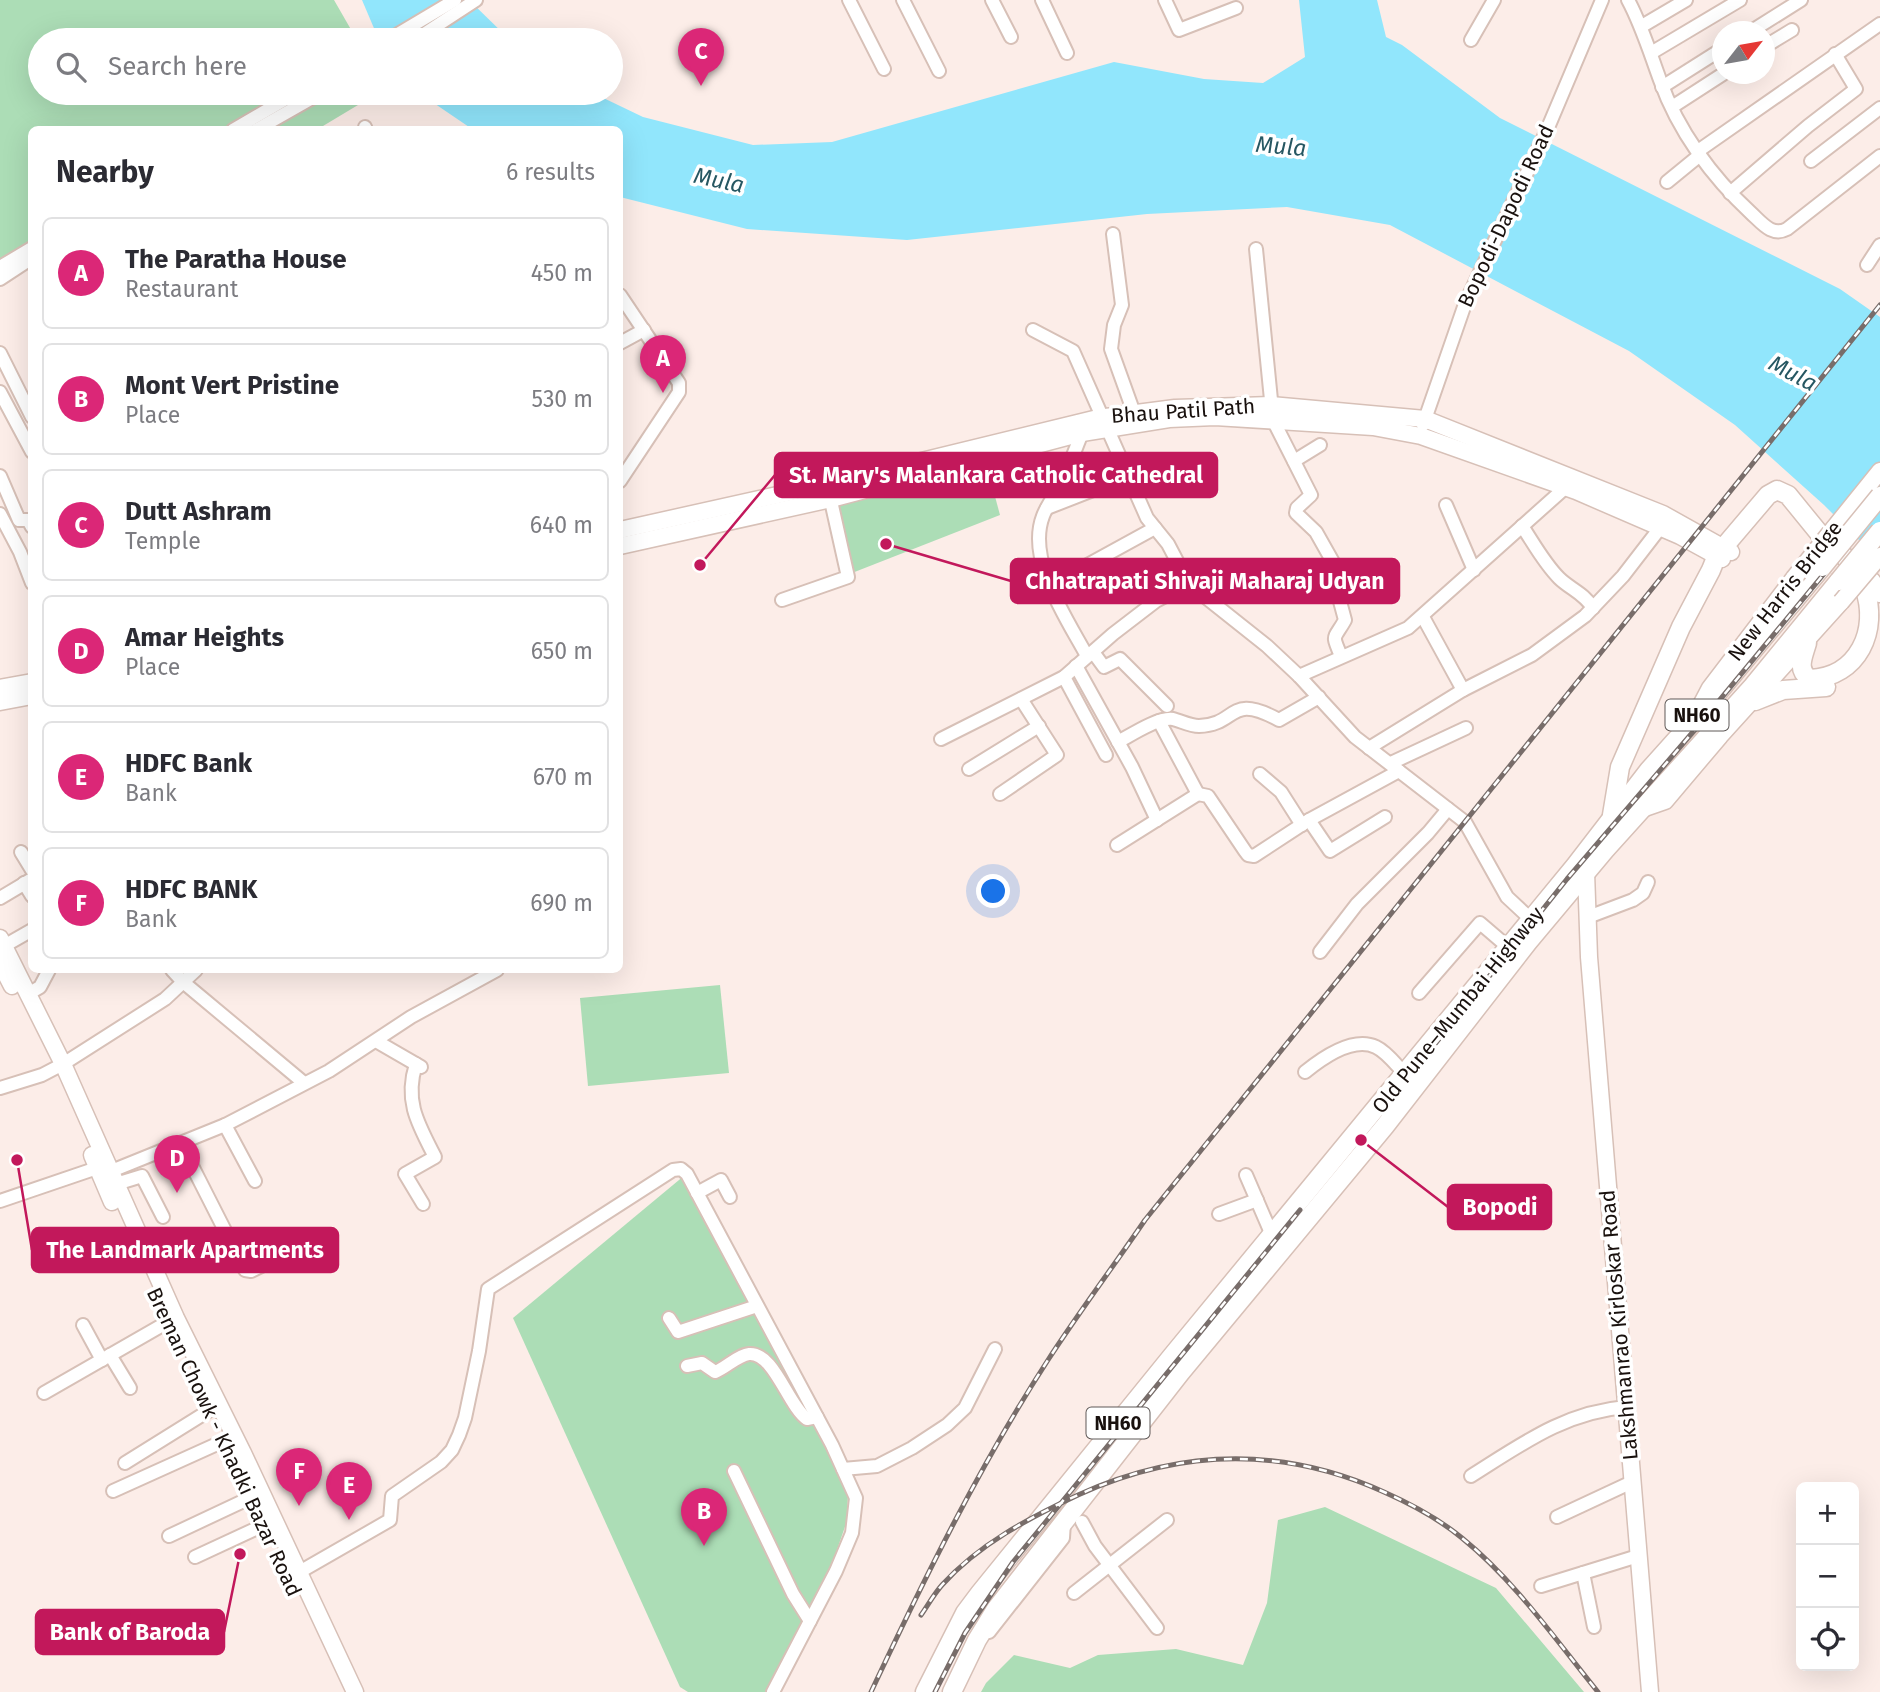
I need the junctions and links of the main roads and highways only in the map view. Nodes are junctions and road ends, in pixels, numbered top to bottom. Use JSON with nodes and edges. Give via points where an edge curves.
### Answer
{"nodes":[{"id":1,"x":1272,"y":412,"type":"junction"},
{"id":2,"x":1105,"y":423,"type":"junction"},
{"id":3,"x":1880,"y":471,"type":"edge"},
{"id":4,"x":829,"y":491,"type":"junction"},
{"id":5,"x":1880,"y":496,"type":"edge"},
{"id":6,"x":623,"y":529,"type":"edge"},
{"id":7,"x":1880,"y":531,"type":"edge"},
{"id":8,"x":623,"y":545,"type":"edge"},
{"id":9,"x":1880,"y":556,"type":"edge"},
{"id":10,"x":1722,"y":557,"type":"junction"},
{"id":11,"x":1880,"y":593,"type":"edge"},
{"id":12,"x":1807,"y":643,"type":"junction"},
{"id":13,"x":1880,"y":646,"type":"edge"},
{"id":14,"x":28,"y":683,"type":"edge"},
{"id":15,"x":0,"y":688,"type":"edge"},
{"id":16,"x":28,"y":697,"type":"edge"},
{"id":17,"x":1755,"y":701,"type":"junction"},
{"id":18,"x":0,"y":702,"type":"edge"},
{"id":19,"x":1696,"y":715,"type":"junction"},
{"id":20,"x":1630,"y":743,"type":"junction"},
{"id":21,"x":1649,"y":770,"type":"junction"},
{"id":22,"x":1642,"y":809,"type":"junction"},
{"id":23,"x":1612,"y":819,"type":"junction"},
{"id":24,"x":1582,"y":867,"type":"junction"},
{"id":25,"x":1535,"y":924,"type":"junction"},
{"id":26,"x":2,"y":942,"type":"edge"},
{"id":27,"x":0,"y":963,"type":"edge"},
{"id":28,"x":58,"y":1067,"type":"junction"},
{"id":29,"x":106,"y":1175,"type":"junction"},
{"id":30,"x":223,"y":1429,"type":"junction"},
{"id":31,"x":1075,"y":1476,"type":"junction"},
{"id":32,"x":1090,"y":1490,"type":"junction"},
{"id":33,"x":294,"y":1575,"type":"junction"},
{"id":34,"x":343,"y":1692,"type":"edge"},
{"id":35,"x":355,"y":1692,"type":"edge"},
{"id":36,"x":925,"y":1692,"type":"edge"},
{"id":37,"x":952,"y":1692,"type":"edge"},
{"id":38,"x":1650,"y":1692,"type":"edge"}],
"edges":[{"from":1,"to":2,"type":"main road","name":"Bhau Patil Path"},
{"from":1,"to":2,"type":"main road","name":"Bhau Patil Path","via":[[1175,408],[1134,413]]},
{"from":1,"to":10,"type":"main road","name":"Bhau Patil Path","via":[[1421,436],[1566,487]]},
{"from":1,"to":10,"type":"main road","name":"Bhau Patil Path","via":[[1425,419],[1663,514]]},
{"from":2,"to":4,"type":"main road","name":"Bhau Patil Path"},
{"from":2,"to":4,"type":"main road","name":"Bhau Patil Path","via":[[1082,433]]},
{"from":3,"to":19,"type":"main road","name":"New Harris Bridge","bridge":true,"via":[[1710,688]]},
{"from":4,"to":6,"type":"main road","name":"Bhau Patil Path"},
{"from":4,"to":8,"type":"main road","name":"Bhau Patil Path"},
{"from":5,"to":19,"type":"highway","name":"Old Pune–Mumbai Highway","number":"NH60","bridge":true},
{"from":7,"to":22,"type":"highway","number":"NH60","bridge":true,"via":[[1753,687]]},
{"from":9,"to":12,"type":"main road","bridge":true},
{"from":10,"to":11,"type":"highway","via":[[1768,495],[1782,491]]},
{"from":10,"to":12,"type":"highway","via":[[1779,500],[1823,551],[1864,587],[1876,607],[1870,646],[1837,675],[1810,679],[1803,674]]},
{"from":10,"to":20,"type":"highway","via":[[1681,627]]},
{"from":12,"to":17,"type":"main road"},
{"from":13,"to":17,"type":"highway","via":[[1868,664],[1840,684],[1783,690]]},
{"from":14,"to":15,"type":"main road"},
{"from":16,"to":18,"type":"main road"},
{"from":17,"to":22,"type":"main road","via":[[1665,802]]},
{"from":19,"to":21,"type":"highway","name":"Old Pune–Mumbai Highway","number":"NH60"},
{"from":20,"to":21,"type":"highway","via":[[1637,765]]},
{"from":20,"to":23,"type":"highway","via":[[1620,767]]},
{"from":21,"to":23,"type":"highway","name":"Old Pune–Mumbai Highway","number":"NH60"},
{"from":22,"to":24,"type":"highway","number":"NH60"},
{"from":23,"to":24,"type":"highway","name":"Old Pune–Mumbai Highway","number":"NH60"},
{"from":24,"to":25,"type":"highway","name":"Old Pune–Mumbai Highway","number":"NH60"},
{"from":24,"to":38,"type":"main road","name":"Lakshmanrao Kirloskar Road"},
{"from":25,"to":31,"type":"highway","name":"Old Pune–Mumbai Highway","number":"NH60","via":[[1508,947]]},
{"from":25,"to":32,"type":"highway","number":"NH60","via":[[1385,1126],[1181,1372]]},
{"from":26,"to":28,"type":"main road","name":"Breman Chowk - Khadki Bazar Road"},
{"from":27,"to":28,"type":"main road","name":"Breman Chowk - Khadki Bazar Road"},
{"from":28,"to":29,"type":"main road","name":"Breman Chowk - Khadki Bazar Road"},
{"from":29,"to":30,"type":"main road","name":"Breman Chowk - Khadki Bazar Road","via":[[176,1318]]},
{"from":29,"to":30,"type":"main road","name":"Breman Chowk - Khadki Bazar Road","via":[[166,1323]]},
{"from":30,"to":33,"type":"main road","name":"Breman Chowk - Khadki Bazar Road"},
{"from":30,"to":33,"type":"main road","name":"Breman Chowk - Khadki Bazar Road","via":[[264,1525]]},
{"from":31,"to":32,"type":"highway"},
{"from":31,"to":36,"type":"highway","name":"Old Pune–Mumbai Highway","number":"NH60","via":[[965,1613]]},
{"from":32,"to":37,"type":"highway","number":"NH60","via":[[1073,1522],[996,1609]]},
{"from":33,"to":34,"type":"main road","name":"Breman Chowk - Khadki Bazar Road"},
{"from":33,"to":35,"type":"main road","name":"Breman Chowk - Khadki Bazar Road"}]}
